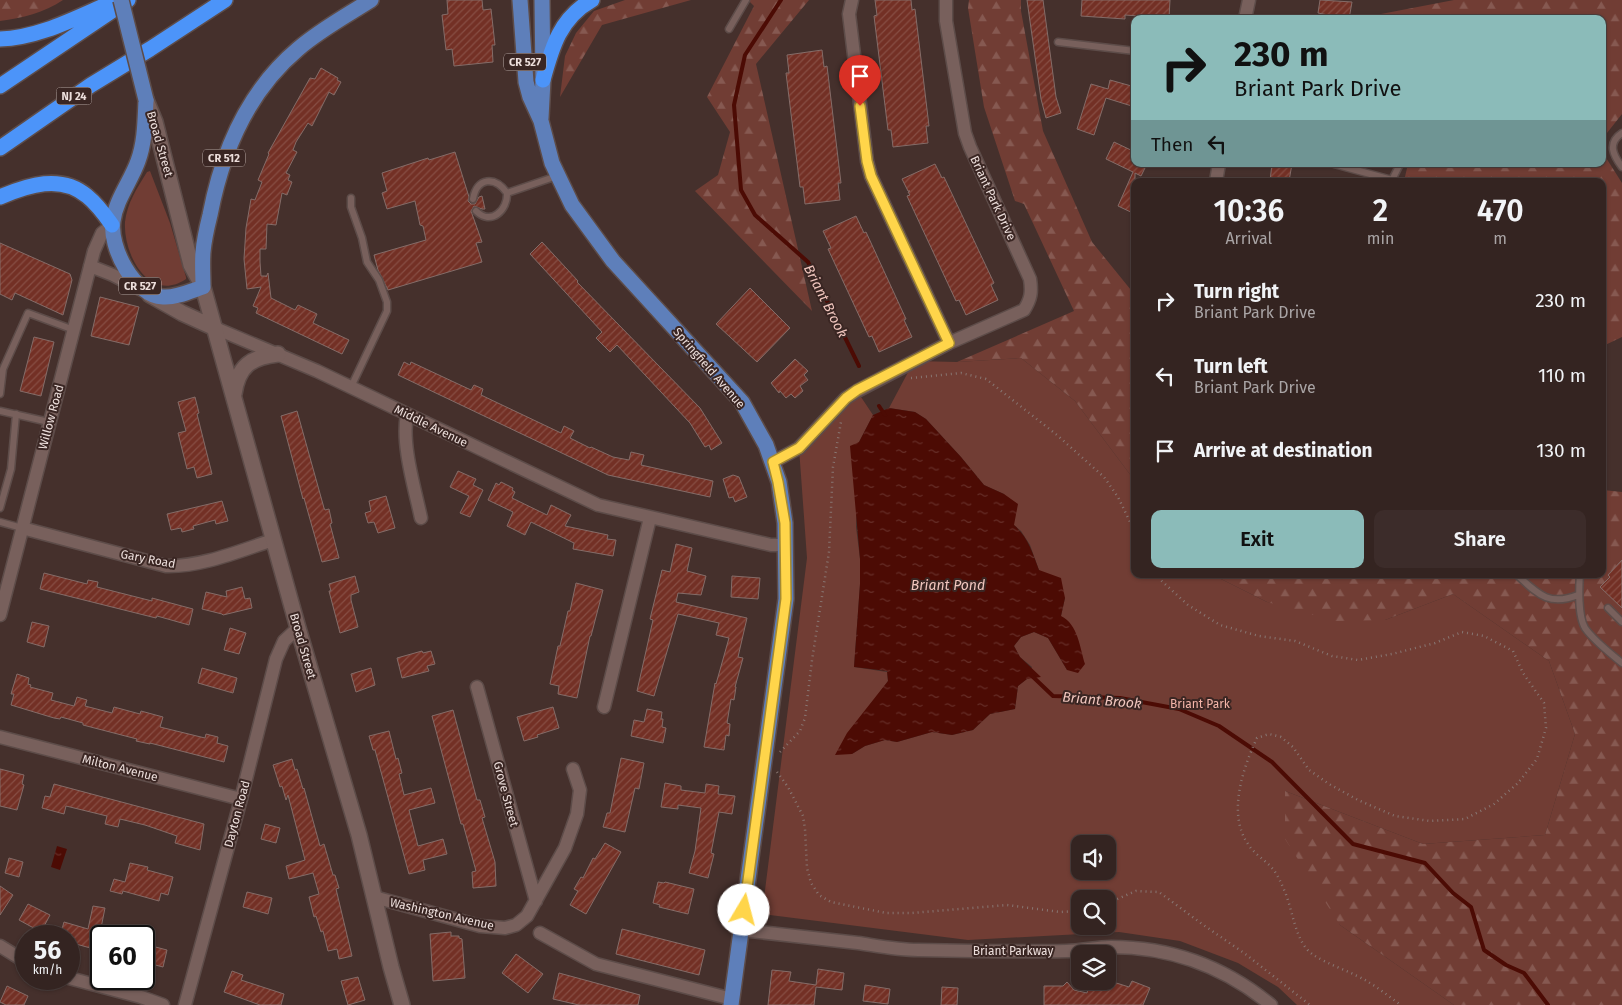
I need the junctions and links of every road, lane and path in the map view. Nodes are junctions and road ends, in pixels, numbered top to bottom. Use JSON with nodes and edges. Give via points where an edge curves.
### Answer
{"nodes":[{"id":1,"x":116,"y":0,"type":"edge"},
{"id":2,"x":121,"y":0,"type":"edge"},
{"id":3,"x":128,"y":0,"type":"edge"},
{"id":4,"x":225,"y":0,"type":"edge"},
{"id":5,"x":371,"y":0,"type":"edge"},
{"id":6,"x":520,"y":0,"type":"edge"},
{"id":7,"x":542,"y":0,"type":"edge"},
{"id":8,"x":592,"y":0,"type":"edge"},
{"id":9,"x":746,"y":0,"type":"edge"},
{"id":10,"x":852,"y":0,"type":"edge"},
{"id":11,"x":946,"y":0,"type":"edge"},
{"id":12,"x":1249,"y":0,"type":"edge"},
{"id":13,"x":1246,"y":15,"type":"edge"},
{"id":14,"x":729,"y":29,"type":"dead end"},
{"id":15,"x":0,"y":39,"type":"edge"},
{"id":16,"x":1058,"y":42,"type":"dead end"},
{"id":17,"x":1131,"y":51,"type":"edge"},
{"id":18,"x":544,"y":80,"type":"junction"},
{"id":19,"x":0,"y":86,"type":"edge"},
{"id":20,"x":146,"y":100,"type":"junction"},
{"id":21,"x":541,"y":121,"type":"junction"},
{"id":22,"x":1622,"y":133,"type":"edge"},
{"id":23,"x":0,"y":148,"type":"edge"},
{"id":24,"x":1345,"y":167,"type":"edge"},
{"id":25,"x":1622,"y":167,"type":"edge"},
{"id":26,"x":558,"y":176,"type":"junction"},
{"id":27,"x":1385,"y":178,"type":"edge"},
{"id":28,"x":507,"y":193,"type":"junction"},
{"id":29,"x":0,"y":197,"type":"edge"},
{"id":30,"x":351,"y":198,"type":"dead end"},
{"id":31,"x":473,"y":198,"type":"dead end"},
{"id":32,"x":476,"y":211,"type":"dead end"},
{"id":33,"x":112,"y":225,"type":"junction"},
{"id":34,"x":90,"y":266,"type":"junction"},
{"id":35,"x":203,"y":287,"type":"junction"},
{"id":36,"x":147,"y":293,"type":"junction"},
{"id":37,"x":214,"y":328,"type":"junction"},
{"id":38,"x":74,"y":330,"type":"junction"},
{"id":39,"x":949,"y":343,"type":"junction"},
{"id":40,"x":278,"y":354,"type":"junction"},
{"id":41,"x":1,"y":368,"type":"edge"},
{"id":42,"x":903,"y":380,"type":"dead end"},
{"id":43,"x":351,"y":387,"type":"junction"},
{"id":44,"x":0,"y":394,"type":"edge"},
{"id":45,"x":234,"y":395,"type":"junction"},
{"id":46,"x":0,"y":410,"type":"edge"},
{"id":47,"x":16,"y":414,"type":"junction"},
{"id":48,"x":407,"y":415,"type":"junction"},
{"id":49,"x":842,"y":417,"type":"dead end"},
{"id":50,"x":49,"y":422,"type":"junction"},
{"id":51,"x":773,"y":462,"type":"junction"},
{"id":52,"x":0,"y":508,"type":"edge"},
{"id":53,"x":421,"y":518,"type":"dead end"},
{"id":54,"x":650,"y":518,"type":"junction"},
{"id":55,"x":0,"y":522,"type":"edge"},
{"id":56,"x":1131,"y":524,"type":"edge"},
{"id":57,"x":22,"y":528,"type":"junction"},
{"id":58,"x":273,"y":540,"type":"junction"},
{"id":59,"x":786,"y":545,"type":"junction"},
{"id":60,"x":1158,"y":578,"type":"edge"},
{"id":61,"x":1521,"y":578,"type":"edge"},
{"id":62,"x":1580,"y":578,"type":"edge"},
{"id":63,"x":1578,"y":595,"type":"junction"},
{"id":64,"x":1608,"y":608,"type":"dead end"},
{"id":65,"x":0,"y":615,"type":"edge"},
{"id":66,"x":1622,"y":622,"type":"edge"},
{"id":67,"x":298,"y":628,"type":"junction"},
{"id":68,"x":1622,"y":663,"type":"edge"},
{"id":69,"x":477,"y":688,"type":"dead end"},
{"id":70,"x":604,"y":707,"type":"dead end"},
{"id":71,"x":0,"y":738,"type":"edge"},
{"id":72,"x":778,"y":760,"type":"dead end"},
{"id":73,"x":778,"y":767,"type":"dead end"},
{"id":74,"x":573,"y":769,"type":"dead end"},
{"id":75,"x":241,"y":799,"type":"junction"},
{"id":76,"x":374,"y":897,"type":"junction"},
{"id":77,"x":1116,"y":900,"type":"edge"},
{"id":78,"x":536,"y":901,"type":"junction"},
{"id":79,"x":1071,"y":911,"type":"edge"},
{"id":80,"x":741,"y":930,"type":"junction"},
{"id":81,"x":540,"y":934,"type":"dead end"},
{"id":82,"x":0,"y":946,"type":"edge"},
{"id":83,"x":15,"y":955,"type":"edge"},
{"id":84,"x":80,"y":981,"type":"edge"},
{"id":85,"x":732,"y":1002,"type":"edge"},
{"id":86,"x":163,"y":1005,"type":"edge"},
{"id":87,"x":185,"y":1005,"type":"edge"},
{"id":88,"x":402,"y":1005,"type":"edge"},
{"id":89,"x":1271,"y":1005,"type":"edge"},
{"id":90,"x":1310,"y":1005,"type":"edge"},
{"id":91,"x":1401,"y":1005,"type":"edge"}],
"edges":[{"from":1,"to":15,"type":"highway","via":[[42,31]]},
{"from":2,"to":20,"type":"main road","name":"Broad Street","number":"CR 512","bridge":true},
{"from":3,"to":19,"type":"highway"},
{"from":4,"to":23,"type":"highway","number":"NJ 24","via":[[91,84]]},
{"from":5,"to":35,"type":"main road","name":"Broad Street","number":"CR 512","via":[[297,50],[260,90],[244,115],[218,178],[203,252]]},
{"from":6,"to":21,"type":"main road","name":"Springfield Avenue","number":"CR 527","via":[[526,82]]},
{"from":7,"to":18,"type":"main road","name":"Springfield Avenue","number":"CR 527"},
{"from":8,"to":18,"type":"highway","via":[[565,24],[553,46]]},
{"from":9,"to":14,"type":"lane"},
{"from":10,"to":39,"type":"street","via":[[849,14],[871,176]]},
{"from":11,"to":39,"type":"street","name":"Briant Park Drive","via":[[946,21],[965,133],[1030,279],[1032,291],[1024,310]]},
{"from":12,"to":13,"type":"street"},
{"from":16,"to":17,"type":"lane"},
{"from":18,"to":21,"type":"main road","name":"Springfield Avenue","number":"CR 527"},
{"from":20,"to":33,"type":"main road","number":"CR 527","via":[[142,148],[117,205]]},
{"from":20,"to":35,"type":"main road","name":"Broad Street","number":"CR 512","via":[[155,122],[191,265]]},
{"from":21,"to":26,"type":"main road","name":"Springfield Avenue","number":"CR 527"},
{"from":22,"to":25,"type":"lane","via":[[1613,145],[1613,155]]},
{"from":24,"to":27,"type":"lane"},
{"from":26,"to":28,"type":"lane"},
{"from":26,"to":51,"type":"main road","name":"Springfield Avenue","number":"CR 527","via":[[572,205],[613,260],[742,402]]},
{"from":28,"to":31,"type":"lane","via":[[500,184],[486,181],[474,190]]},
{"from":28,"to":32,"type":"lane","via":[[506,205],[497,216],[490,218]]},
{"from":29,"to":33,"type":"highway","via":[[30,185],[49,183],[66,186],[88,196]]},
{"from":30,"to":43,"type":"lane","via":[[367,262],[379,280],[387,302],[387,311]]},
{"from":33,"to":34,"type":"street","name":"Willow Road","via":[[99,239]]},
{"from":33,"to":36,"type":"main road","number":"CR 527","via":[[123,263]]},
{"from":34,"to":36,"type":"street","name":"Middle Avenue"},
{"from":34,"to":38,"type":"street","name":"Willow Road"},
{"from":35,"to":36,"type":"main road","number":"CR 527","via":[[162,298]]},
{"from":35,"to":37,"type":"main road","name":"Broad Street","number":"CR 512"},
{"from":36,"to":37,"type":"main road","name":"Middle Avenue"},
{"from":37,"to":40,"type":"street","name":"Middle Avenue"},
{"from":37,"to":45,"type":"main road","name":"Broad Street","number":"CR 512"},
{"from":38,"to":41,"type":"lane","via":[[28,313]]},
{"from":38,"to":50,"type":"street","name":"Willow Road"},
{"from":39,"to":51,"type":"street","name":"Briant Park Drive","via":[[857,390],[799,448]]},
{"from":40,"to":43,"type":"street","name":"Middle Avenue"},
{"from":40,"to":45,"type":"main road","via":[[259,357],[246,365],[237,379]]},
{"from":41,"to":44,"type":"lane"},
{"from":42,"to":56,"type":"path","via":[[961,373],[986,379],[1104,477]]},
{"from":43,"to":48,"type":"street","name":"Middle Avenue"},
{"from":45,"to":58,"type":"main road","name":"Broad Street","number":"CR 512"},
{"from":46,"to":47,"type":"lane"},
{"from":47,"to":50,"type":"lane"},
{"from":47,"to":52,"type":"lane","via":[[11,469]]},
{"from":48,"to":53,"type":"street","via":[[406,440]]},
{"from":48,"to":54,"type":"street","name":"Middle Avenue","via":[[585,500]]},
{"from":49,"to":72,"type":"path","via":[[833,468],[829,552],[805,718],[800,731],[779,752]]},
{"from":50,"to":57,"type":"street","name":"Willow Road"},
{"from":51,"to":59,"type":"main road","name":"Springfield Avenue","number":"CR 527"},
{"from":54,"to":59,"type":"street","name":"Middle Avenue","via":[[770,545]]},
{"from":54,"to":70,"type":"street"},
{"from":55,"to":57,"type":"lane"},
{"from":57,"to":58,"type":"street","name":"Gary Road","via":[[166,566],[195,564]]},
{"from":57,"to":65,"type":"street","name":"Willow Road"},
{"from":58,"to":67,"type":"main road","name":"Broad Street","number":"CR 512"},
{"from":59,"to":80,"type":"main road","name":"Springfield Avenue","number":"CR 527","via":[[786,599]]},
{"from":60,"to":91,"type":"path","via":[[1188,606],[1220,625],[1295,642],[1332,656],[1358,660],[1435,643],[1462,632],[1484,636],[1513,652],[1544,703],[1546,728],[1537,759],[1518,783],[1494,804],[1465,819],[1430,821],[1394,816],[1329,784],[1310,770],[1281,737],[1269,734],[1257,738],[1245,765],[1239,800],[1240,830],[1280,881],[1305,946],[1313,954],[1370,983]]},
{"from":61,"to":63,"type":"lane","via":[[1553,600]]},
{"from":62,"to":63,"type":"lane"},
{"from":63,"to":68,"type":"lane","via":[[1585,627]]},
{"from":64,"to":66,"type":"lane"},
{"from":67,"to":75,"type":"street","name":"Dayton Road","via":[[282,643],[276,659]]},
{"from":67,"to":76,"type":"main road","name":"Broad Street","number":"CR 512"},
{"from":69,"to":78,"type":"street","name":"Grove Street"},
{"from":71,"to":75,"type":"street","name":"Milton Avenue"},
{"from":73,"to":79,"type":"path","via":[[777,774],[788,787],[803,816],[811,883],[819,895],[831,902],[886,913],[912,914],[1007,905]]},
{"from":74,"to":78,"type":"street","name":"Washington Avenue","via":[[580,790],[578,814],[565,848]]},
{"from":75,"to":87,"type":"street","name":"Dayton Road"},
{"from":76,"to":78,"type":"street","name":"Washington Avenue","via":[[492,928],[516,925],[527,916]]},
{"from":76,"to":88,"type":"main road","name":"Broad Street","number":"CR 512"},
{"from":77,"to":90,"type":"path","via":[[1136,891],[1159,892]]},
{"from":80,"to":85,"type":"main road","name":"Springfield Avenue","number":"CR 527"},
{"from":80,"to":89,"type":"street","name":"Briant Parkway","via":[[916,950],[1069,951],[1109,947],[1160,951],[1193,960],[1232,977]]},
{"from":81,"to":85,"type":"street","via":[[596,964]]},
{"from":82,"to":83,"type":"street"},
{"from":84,"to":86,"type":"street"}]}
